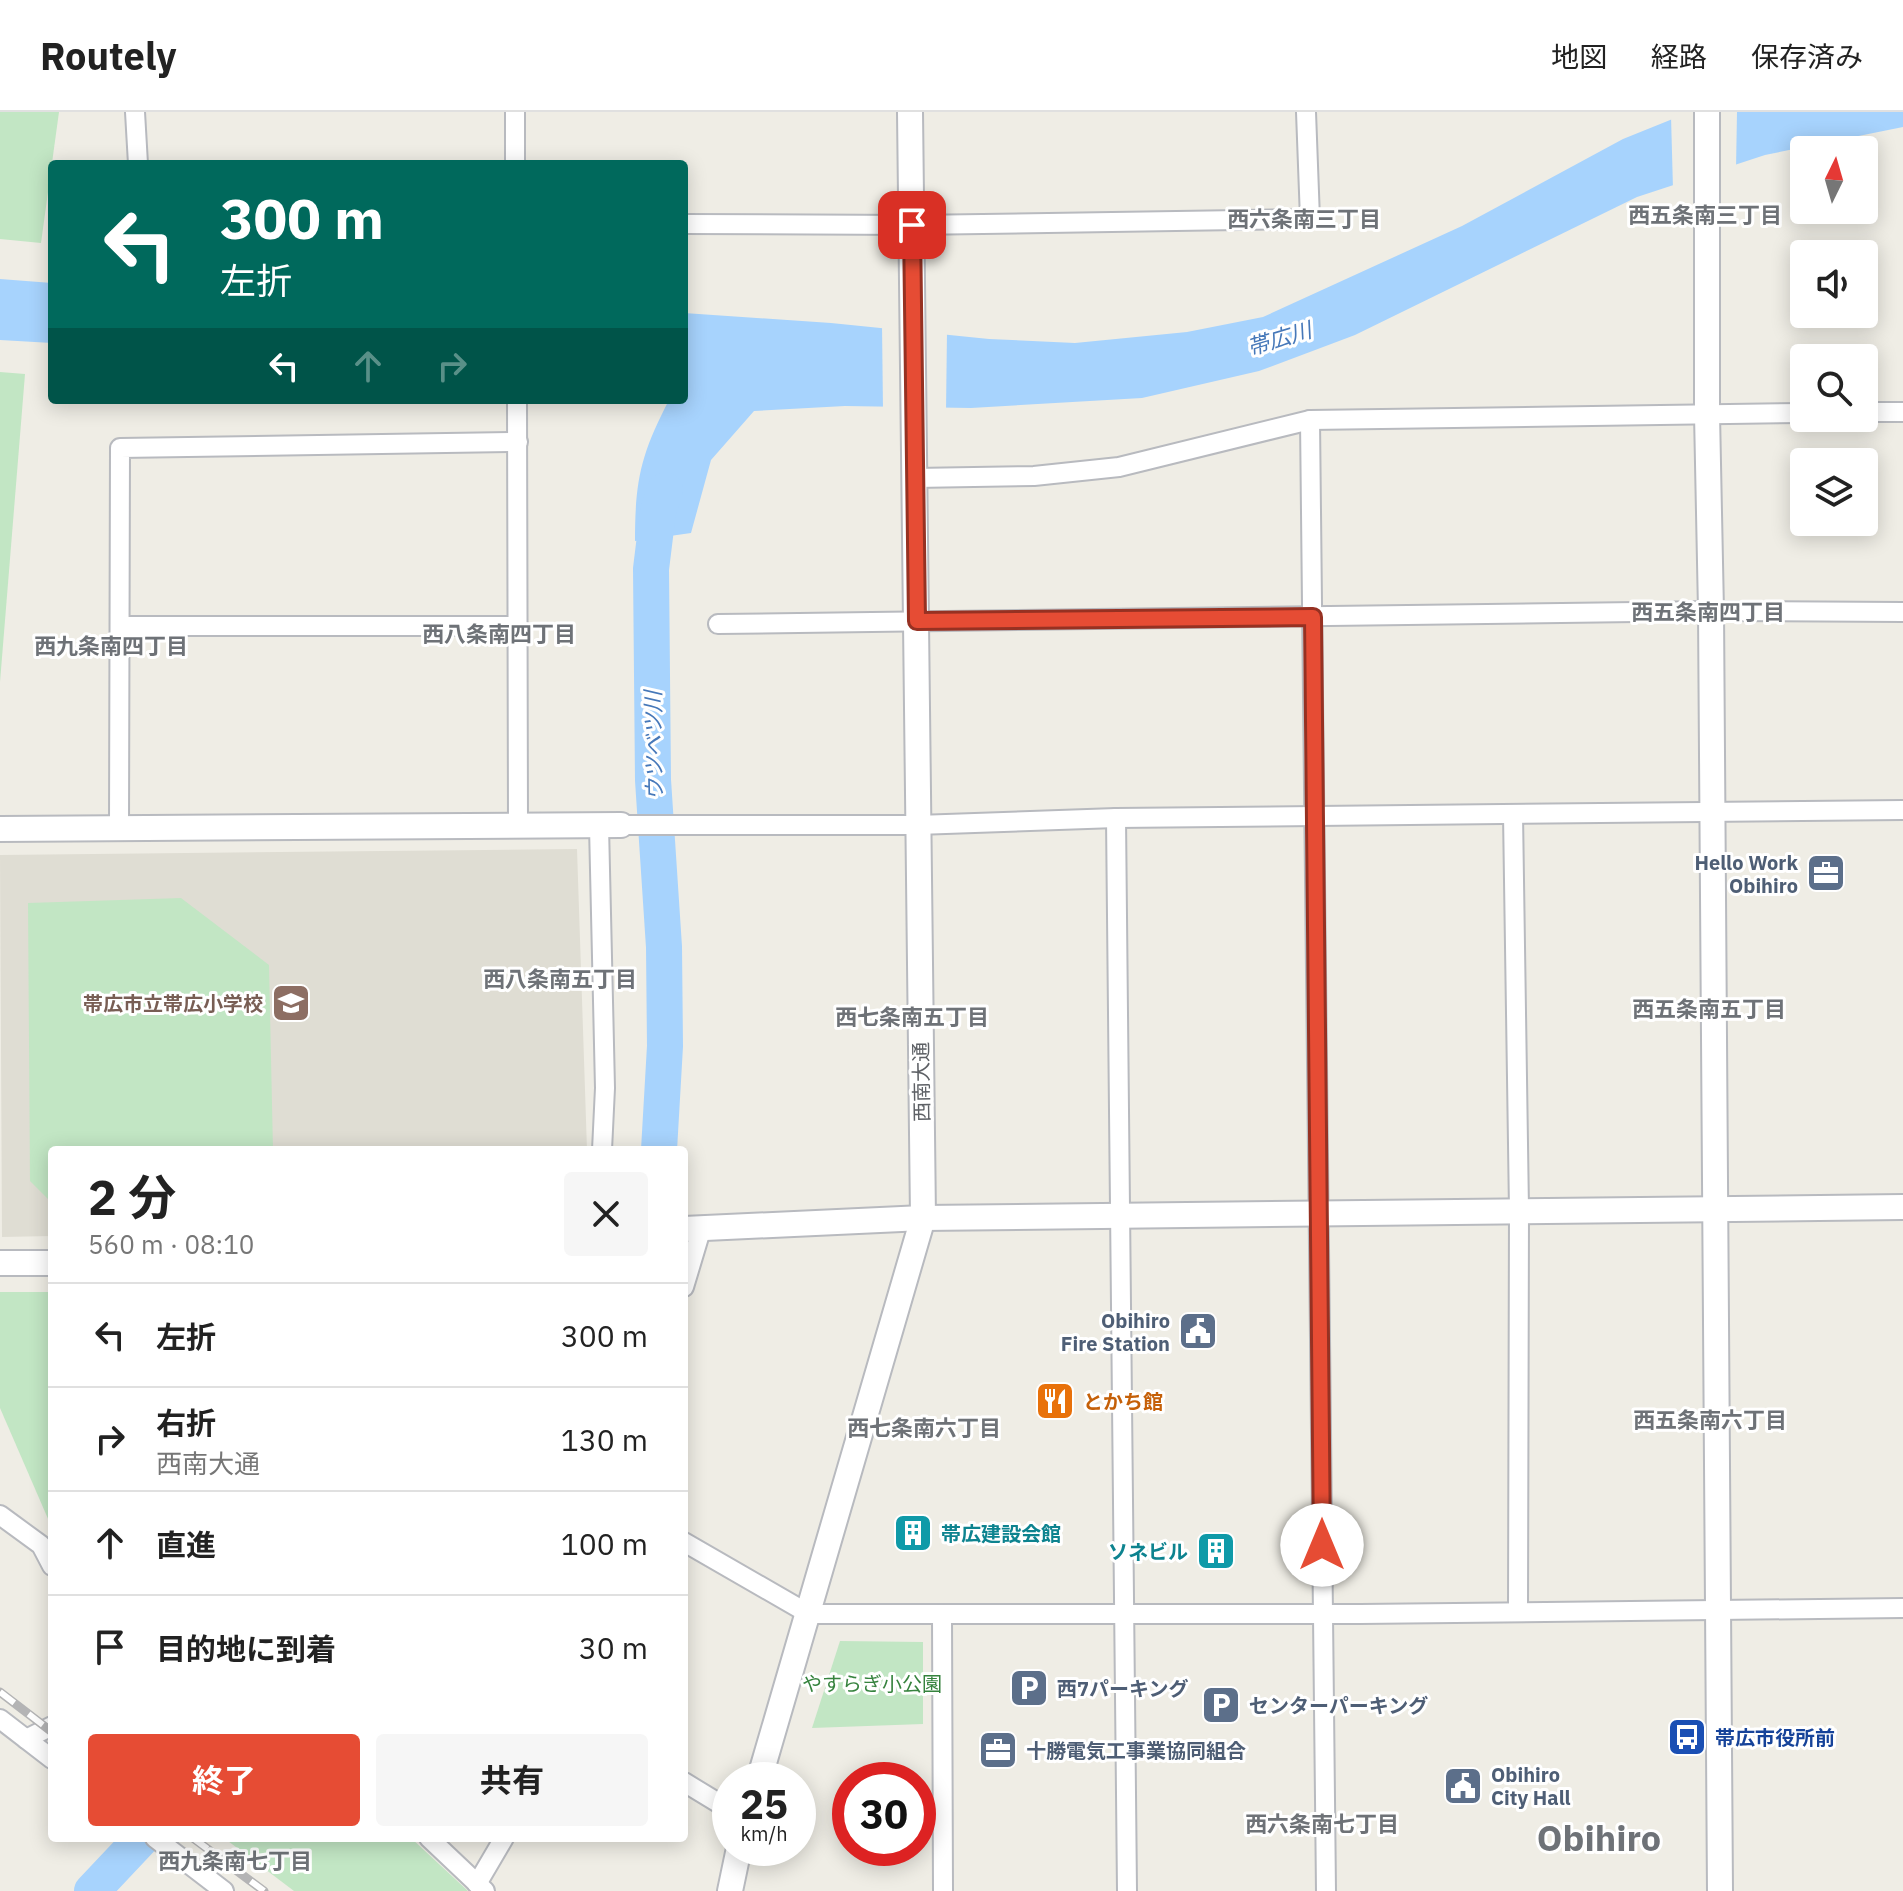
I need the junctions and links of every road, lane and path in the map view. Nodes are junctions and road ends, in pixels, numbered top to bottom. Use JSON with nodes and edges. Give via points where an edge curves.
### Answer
{"nodes":[{"id":1,"x":135,"y":112,"type":"edge"},
{"id":2,"x":515,"y":112,"type":"edge"},
{"id":3,"x":910,"y":112,"type":"edge"},
{"id":4,"x":1306,"y":112,"type":"edge"},
{"id":5,"x":1707,"y":112,"type":"edge"},
{"id":6,"x":138,"y":160,"type":"edge"},
{"id":7,"x":515,"y":160,"type":"edge"},
{"id":8,"x":688,"y":224,"type":"edge"},
{"id":9,"x":912,"y":225,"type":"junction"},
{"id":10,"x":517,"y":404,"type":"edge"},
{"id":11,"x":1878,"y":412,"type":"edge"},
{"id":12,"x":1903,"y":412,"type":"edge"},
{"id":13,"x":1790,"y":413,"type":"edge"},
{"id":14,"x":1707,"y":414,"type":"junction"},
{"id":15,"x":1310,"y":420,"type":"junction"},
{"id":16,"x":518,"y":442,"type":"junction"},
{"id":17,"x":915,"y":478,"type":"junction"},
{"id":18,"x":1711,"y":611,"type":"junction"},
{"id":19,"x":1903,"y":612,"type":"edge"},
{"id":20,"x":1313,"y":617,"type":"junction"},
{"id":21,"x":917,"y":621,"type":"junction"},
{"id":22,"x":718,"y":624,"type":"dead end"},
{"id":23,"x":120,"y":626,"type":"junction"},
{"id":24,"x":518,"y":626,"type":"junction"},
{"id":25,"x":1903,"y":810,"type":"edge"},
{"id":26,"x":1712,"y":812,"type":"junction"},
{"id":27,"x":1513,"y":814,"type":"junction"},
{"id":28,"x":1116,"y":818,"type":"junction"},
{"id":29,"x":1313,"y":818,"type":"junction"},
{"id":30,"x":518,"y":825,"type":"junction"},
{"id":31,"x":917,"y":825,"type":"junction"},
{"id":32,"x":610,"y":826,"type":"junction"},
{"id":33,"x":119,"y":827,"type":"junction"},
{"id":34,"x":0,"y":829,"type":"edge"},
{"id":35,"x":602,"y":1146,"type":"edge"},
{"id":36,"x":1903,"y":1207,"type":"edge"},
{"id":37,"x":1519,"y":1210,"type":"junction"},
{"id":38,"x":1715,"y":1210,"type":"junction"},
{"id":39,"x":1320,"y":1213,"type":"junction"},
{"id":40,"x":1120,"y":1217,"type":"junction"},
{"id":41,"x":923,"y":1218,"type":"junction"},
{"id":42,"x":693,"y":1228,"type":"edge"},
{"id":43,"x":688,"y":1261,"type":"edge"},
{"id":44,"x":0,"y":1263,"type":"edge"},
{"id":45,"x":48,"y":1263,"type":"edge"},
{"id":46,"x":0,"y":1515,"type":"edge"},
{"id":47,"x":688,"y":1544,"type":"edge"},
{"id":48,"x":48,"y":1558,"type":"edge"},
{"id":49,"x":1903,"y":1608,"type":"edge"},
{"id":50,"x":1719,"y":1609,"type":"junction"},
{"id":51,"x":1518,"y":1610,"type":"junction"},
{"id":52,"x":1126,"y":1613,"type":"junction"},
{"id":53,"x":809,"y":1614,"type":"junction"},
{"id":54,"x":1323,"y":1614,"type":"junction"},
{"id":55,"x":942,"y":1615,"type":"junction"},
{"id":56,"x":0,"y":1719,"type":"edge"},
{"id":57,"x":48,"y":1728,"type":"edge"},
{"id":58,"x":26,"y":1739,"type":"junction"},
{"id":59,"x":48,"y":1756,"type":"edge"},
{"id":60,"x":764,"y":1762,"type":"edge"},
{"id":61,"x":688,"y":1784,"type":"edge"},
{"id":62,"x":712,"y":1799,"type":"edge"},
{"id":63,"x":159,"y":1842,"type":"edge"},
{"id":64,"x":433,"y":1842,"type":"edge"},
{"id":65,"x":502,"y":1842,"type":"edge"},
{"id":66,"x":734,"y":1866,"type":"edge"},
{"id":67,"x":729,"y":1886,"type":"edge"},
{"id":68,"x":481,"y":1888,"type":"edge"},
{"id":69,"x":224,"y":1891,"type":"edge"},
{"id":70,"x":943,"y":1891,"type":"edge"},
{"id":71,"x":1127,"y":1891,"type":"edge"},
{"id":72,"x":1326,"y":1891,"type":"edge"},
{"id":73,"x":1720,"y":1891,"type":"edge"}],
"edges":[{"from":1,"to":6,"type":"street"},
{"from":2,"to":7,"type":"street"},
{"from":3,"to":9,"type":"street","name":"西南大通"},
{"from":4,"to":9,"type":"street","via":[[1310,219]]},
{"from":5,"to":14,"type":"street"},
{"from":8,"to":9,"type":"street"},
{"from":9,"to":17,"type":"street","name":"西南大通"},
{"from":10,"to":16,"type":"street"},
{"from":11,"to":12,"type":"street"},
{"from":13,"to":14,"type":"street"},
{"from":14,"to":15,"type":"street"},
{"from":14,"to":18,"type":"street"},
{"from":15,"to":17,"type":"street","via":[[1119,467],[1034,476]]},
{"from":15,"to":20,"type":"street"},
{"from":16,"to":23,"type":"street","via":[[120,448]]},
{"from":16,"to":24,"type":"street"},
{"from":17,"to":21,"type":"street","name":"西南大通"},
{"from":18,"to":19,"type":"street"},
{"from":18,"to":20,"type":"street"},
{"from":18,"to":26,"type":"street"},
{"from":20,"to":21,"type":"street"},
{"from":20,"to":29,"type":"street"},
{"from":21,"to":22,"type":"street"},
{"from":21,"to":31,"type":"street","name":"西南大通"},
{"from":23,"to":24,"type":"street"},
{"from":23,"to":33,"type":"street"},
{"from":24,"to":30,"type":"street"},
{"from":25,"to":26,"type":"street"},
{"from":26,"to":27,"type":"street"},
{"from":26,"to":38,"type":"street"},
{"from":27,"to":29,"type":"street"},
{"from":27,"to":37,"type":"street"},
{"from":28,"to":29,"type":"street"},
{"from":28,"to":31,"type":"street"},
{"from":28,"to":40,"type":"street"},
{"from":29,"to":39,"type":"street"},
{"from":30,"to":32,"type":"street"},
{"from":30,"to":33,"type":"street"},
{"from":31,"to":32,"type":"street"},
{"from":31,"to":41,"type":"street","name":"西南大通"},
{"from":32,"to":35,"type":"street"},
{"from":33,"to":34,"type":"street"},
{"from":36,"to":38,"type":"street"},
{"from":37,"to":38,"type":"street"},
{"from":37,"to":39,"type":"street"},
{"from":37,"to":51,"type":"street"},
{"from":38,"to":50,"type":"street"},
{"from":39,"to":40,"type":"street"},
{"from":39,"to":54,"type":"street"},
{"from":40,"to":41,"type":"street"},
{"from":40,"to":52,"type":"street"},
{"from":41,"to":42,"type":"street"},
{"from":41,"to":53,"type":"street","name":"西南大通"},
{"from":42,"to":43,"type":"street"},
{"from":44,"to":45,"type":"street"},
{"from":46,"to":48,"type":"street","via":[[41,1545]]},
{"from":47,"to":53,"type":"street"},
{"from":49,"to":50,"type":"street"},
{"from":50,"to":51,"type":"street"},
{"from":50,"to":73,"type":"street"},
{"from":51,"to":54,"type":"street"},
{"from":52,"to":54,"type":"street"},
{"from":52,"to":55,"type":"street"},
{"from":52,"to":71,"type":"street"},
{"from":53,"to":55,"type":"street"},
{"from":53,"to":60,"type":"street","name":"西南大通"},
{"from":54,"to":72,"type":"street"},
{"from":55,"to":70,"type":"street"},
{"from":56,"to":58,"type":"street"},
{"from":57,"to":58,"type":"street"},
{"from":58,"to":59,"type":"street"},
{"from":61,"to":62,"type":"street"},
{"from":63,"to":69,"type":"street"},
{"from":64,"to":68,"type":"street"},
{"from":65,"to":68,"type":"street"},
{"from":66,"to":67,"type":"street"}]}
